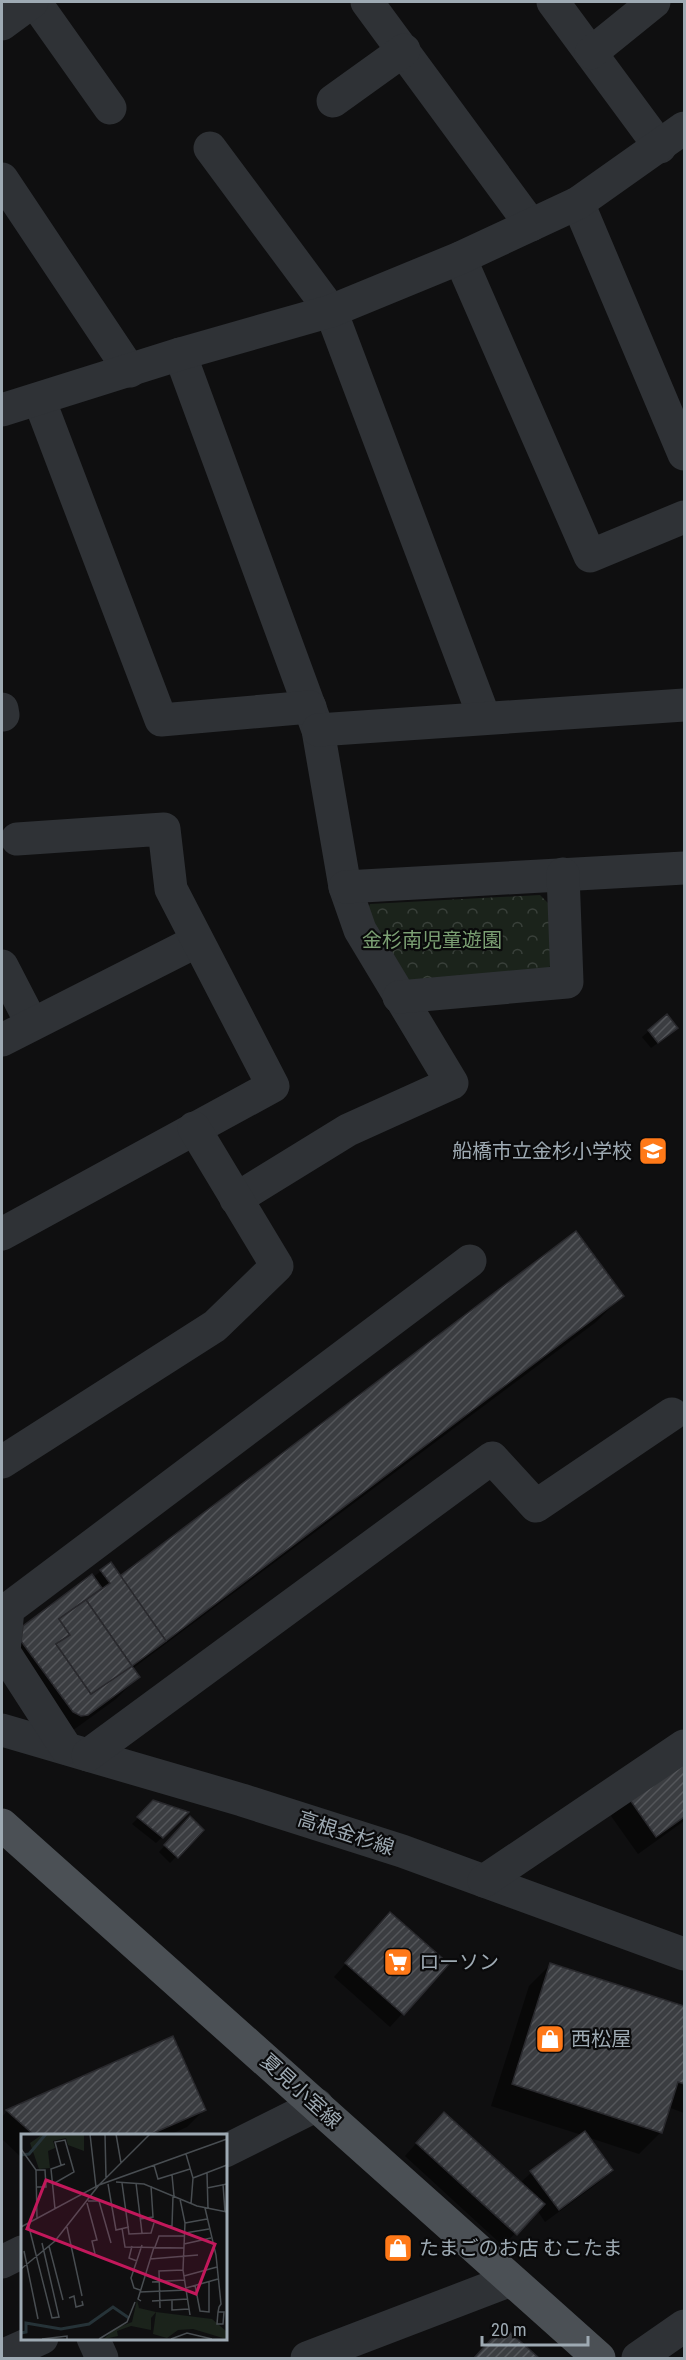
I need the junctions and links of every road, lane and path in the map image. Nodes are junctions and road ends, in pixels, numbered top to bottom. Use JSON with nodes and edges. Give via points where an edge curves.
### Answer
{"nodes":[{"id":1,"x":33,"y":2,"type":"edge"},
{"id":2,"x":368,"y":2,"type":"edge"},
{"id":3,"x":553,"y":2,"type":"edge"},
{"id":4,"x":654,"y":2,"type":"edge"},
{"id":5,"x":2,"y":24,"type":"edge"},
{"id":6,"x":404,"y":50,"type":"junction"},
{"id":7,"x":591,"y":53,"type":"junction"},
{"id":8,"x":333,"y":101,"type":"dead end"},
{"id":9,"x":110,"y":108,"type":"dead end"},
{"id":10,"x":672,"y":138,"type":"edge"},
{"id":11,"x":210,"y":148,"type":"dead end"},
{"id":12,"x":2,"y":179,"type":"edge"},
{"id":13,"x":578,"y":203,"type":"junction"},
{"id":14,"x":531,"y":225,"type":"junction"},
{"id":15,"x":460,"y":258,"type":"junction"},
{"id":16,"x":331,"y":311,"type":"junction"},
{"id":17,"x":180,"y":354,"type":"junction"},
{"id":18,"x":130,"y":371,"type":"junction"},
{"id":19,"x":39,"y":399,"type":"junction"},
{"id":20,"x":2,"y":410,"type":"edge"},
{"id":21,"x":684,"y":454,"type":"edge"},
{"id":22,"x":684,"y":517,"type":"edge"},
{"id":23,"x":684,"y":705,"type":"edge"},
{"id":24,"x":484,"y":717,"type":"junction"},
{"id":25,"x":314,"y":718,"type":"junction"},
{"id":26,"x":17,"y":839,"type":"dead end"},
{"id":27,"x":684,"y":868,"type":"edge"},
{"id":28,"x":563,"y":874,"type":"junction"},
{"id":29,"x":345,"y":886,"type":"junction"},
{"id":30,"x":197,"y":941,"type":"junction"},
{"id":31,"x":2,"y":966,"type":"edge"},
{"id":32,"x":399,"y":997,"type":"junction"},
{"id":33,"x":32,"y":1024,"type":"junction"},
{"id":34,"x":2,"y":1040,"type":"edge"},
{"id":35,"x":194,"y":1128,"type":"junction"},
{"id":36,"x":236,"y":1199,"type":"junction"},
{"id":37,"x":2,"y":1234,"type":"edge"},
{"id":38,"x":470,"y":1261,"type":"dead end"},
{"id":39,"x":672,"y":1414,"type":"dead end"},
{"id":40,"x":2,"y":1462,"type":"edge"},
{"id":41,"x":2,"y":1730,"type":"edge"},
{"id":42,"x":684,"y":1746,"type":"edge"},
{"id":43,"x":77,"y":1752,"type":"junction"},
{"id":44,"x":2,"y":1825,"type":"edge"},
{"id":45,"x":484,"y":1881,"type":"junction"},
{"id":46,"x":684,"y":1954,"type":"edge"},
{"id":47,"x":317,"y":2105,"type":"junction"},
{"id":48,"x":226,"y":2150,"type":"edge"},
{"id":49,"x":511,"y":2280,"type":"junction"},
{"id":50,"x":684,"y":2326,"type":"edge"},
{"id":51,"x":38,"y":2339,"type":"edge"},
{"id":52,"x":94,"y":2339,"type":"edge"},
{"id":53,"x":2,"y":2356,"type":"edge"},
{"id":54,"x":102,"y":2358,"type":"edge"},
{"id":55,"x":306,"y":2358,"type":"edge"},
{"id":56,"x":599,"y":2358,"type":"edge"},
{"id":57,"x":638,"y":2358,"type":"edge"}],
"edges":[{"from":1,"to":5,"type":"street"},
{"from":1,"to":9,"type":"street"},
{"from":2,"to":6,"type":"street"},
{"from":3,"to":7,"type":"street"},
{"from":4,"to":7,"type":"street"},
{"from":6,"to":8,"type":"street"},
{"from":6,"to":14,"type":"street"},
{"from":7,"to":10,"type":"street"},
{"from":10,"to":13,"type":"street"},
{"from":11,"to":16,"type":"street"},
{"from":12,"to":18,"type":"street"},
{"from":13,"to":14,"type":"street"},
{"from":13,"to":21,"type":"street"},
{"from":14,"to":15,"type":"street"},
{"from":15,"to":16,"type":"street"},
{"from":15,"to":22,"type":"street","via":[[590,556]]},
{"from":16,"to":17,"type":"street"},
{"from":16,"to":24,"type":"street"},
{"from":17,"to":18,"type":"street"},
{"from":17,"to":25,"type":"street"},
{"from":18,"to":19,"type":"street"},
{"from":19,"to":20,"type":"street"},
{"from":19,"to":25,"type":"street","via":[[161,720]]},
{"from":23,"to":24,"type":"street"},
{"from":24,"to":25,"type":"street"},
{"from":25,"to":29,"type":"street"},
{"from":26,"to":30,"type":"street","via":[[164,829],[171,889]]},
{"from":27,"to":28,"type":"street"},
{"from":28,"to":29,"type":"street"},
{"from":28,"to":32,"type":"street","via":[[567,982]]},
{"from":29,"to":32,"type":"street","via":[[360,930]]},
{"from":30,"to":33,"type":"street"},
{"from":30,"to":35,"type":"street","via":[[273,1086]]},
{"from":31,"to":33,"type":"street"},
{"from":32,"to":36,"type":"street","via":[[452,1083],[348,1130]]},
{"from":33,"to":34,"type":"street"},
{"from":35,"to":36,"type":"street"},
{"from":35,"to":37,"type":"street"},
{"from":36,"to":40,"type":"street","via":[[277,1266],[216,1326]]},
{"from":38,"to":43,"type":"street","via":[[8,1609],[4,1652]]},
{"from":39,"to":43,"type":"street","via":[[536,1506],[492,1458]]},
{"from":41,"to":43,"type":"street","name":"高根金杉線"},
{"from":42,"to":45,"type":"street"},
{"from":43,"to":45,"type":"street","name":"高根金杉線","via":[[242,1800]]},
{"from":44,"to":47,"type":"main road","name":"夏見小室線"},
{"from":45,"to":46,"type":"street","name":"高根金杉線"},
{"from":47,"to":48,"type":"street"},
{"from":47,"to":49,"type":"main road","name":"夏見小室線"},
{"from":49,"to":55,"type":"street"},
{"from":49,"to":56,"type":"main road","name":"夏見小室線"},
{"from":50,"to":57,"type":"street"},
{"from":51,"to":53,"type":"street"},
{"from":52,"to":54,"type":"street"}]}
